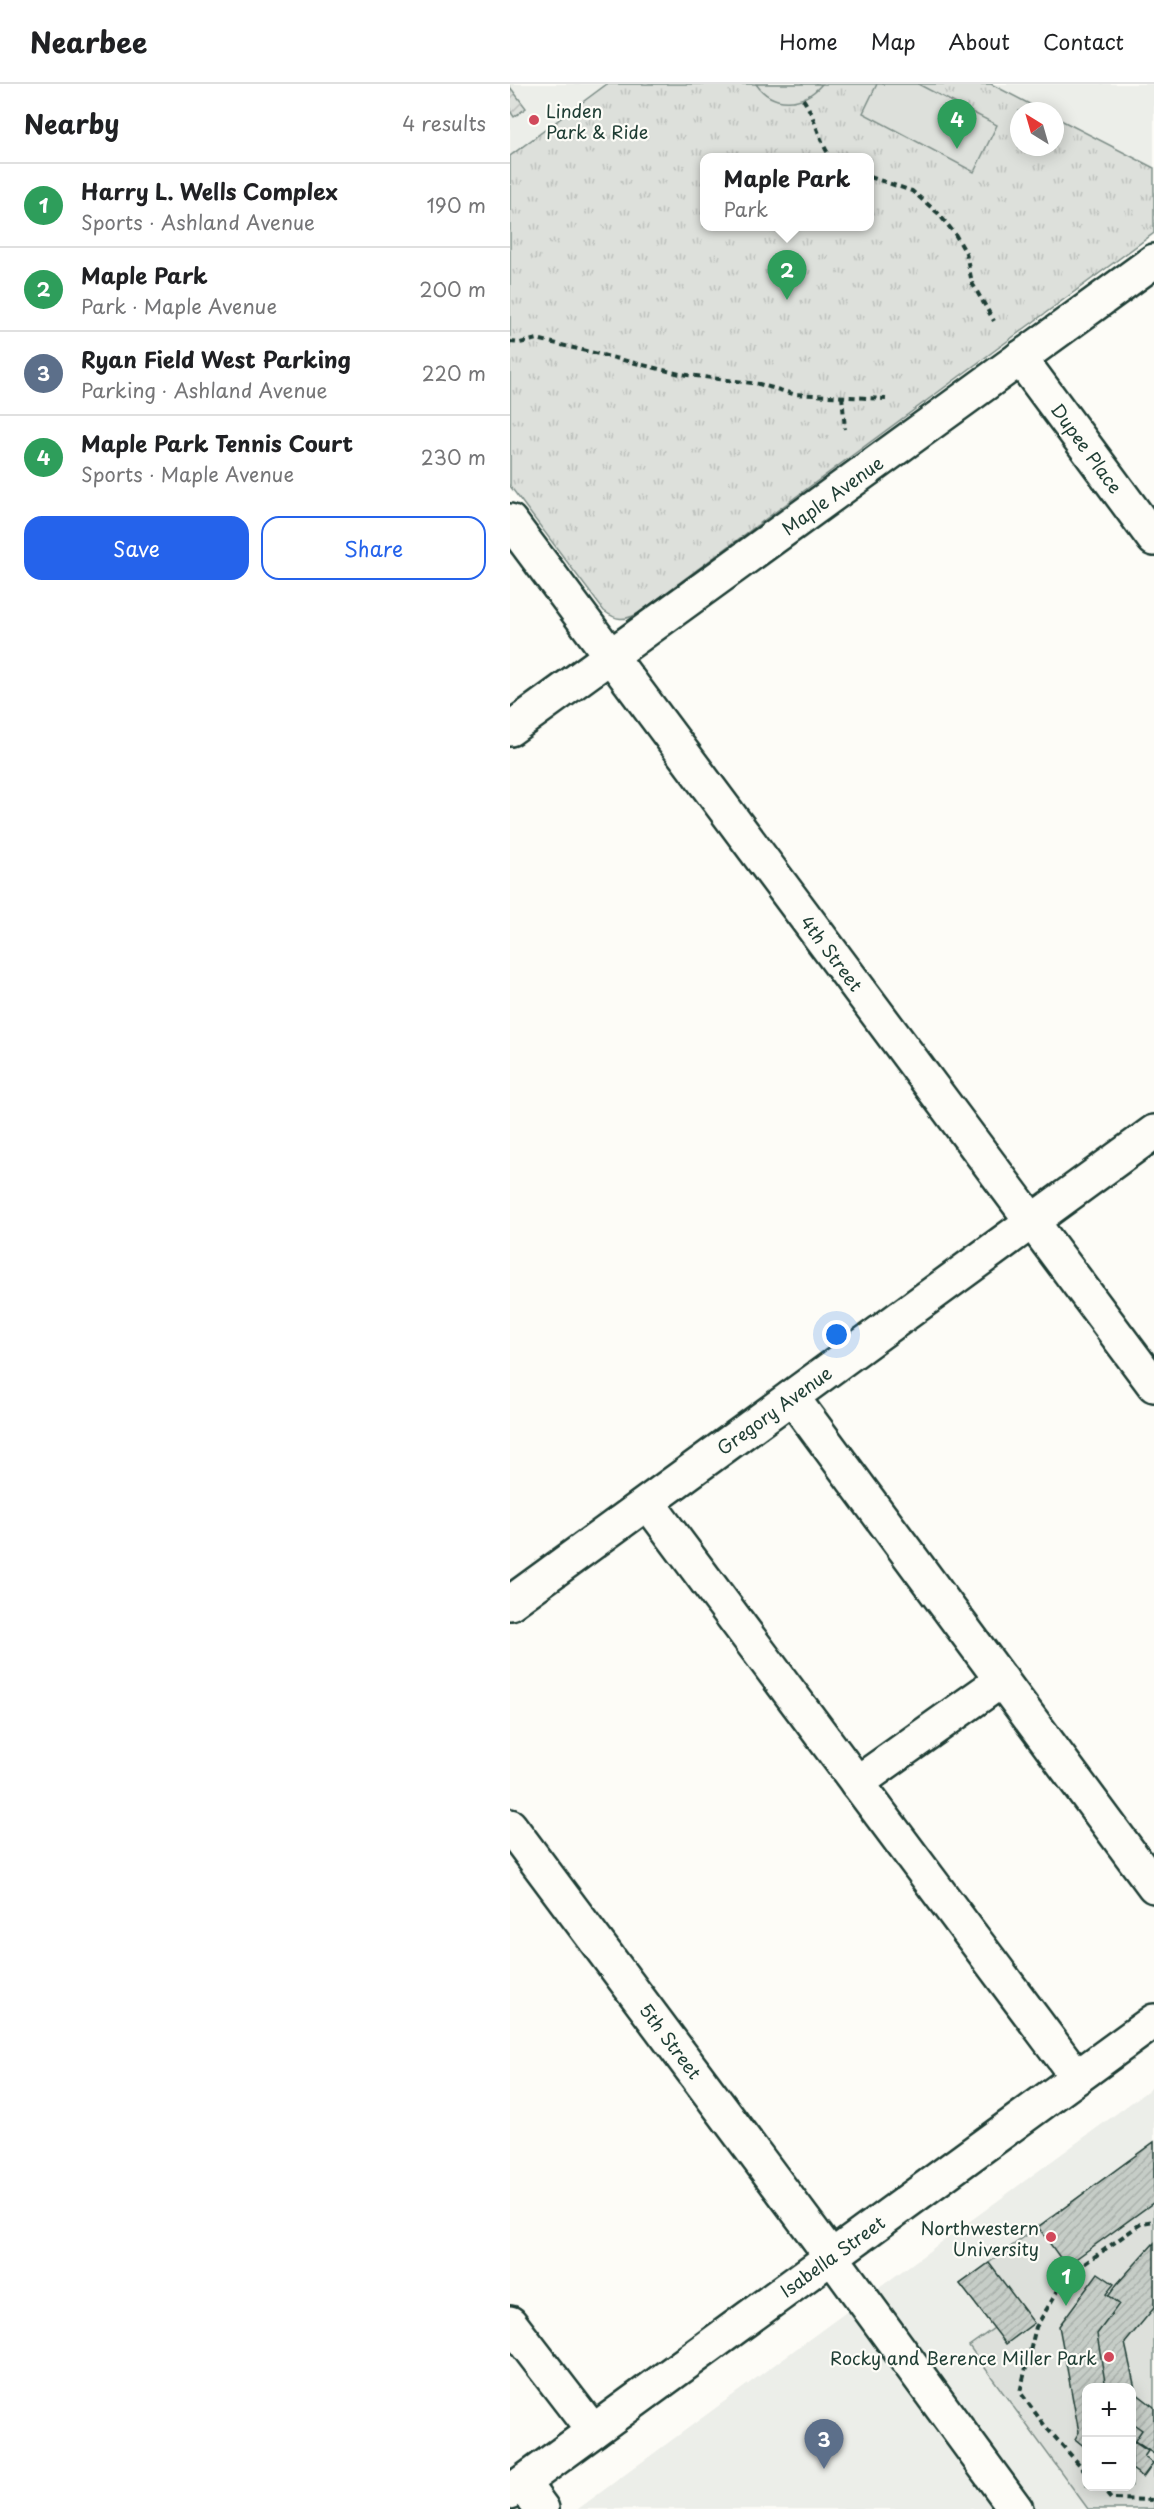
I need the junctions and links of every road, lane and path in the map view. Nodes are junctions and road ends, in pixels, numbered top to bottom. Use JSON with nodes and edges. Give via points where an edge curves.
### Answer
{"nodes":[{"id":1,"x":803,"y":99,"type":"dead end"},
{"id":2,"x":828,"y":153,"type":"edge"},
{"id":3,"x":874,"y":178,"type":"edge"},
{"id":4,"x":1154,"y":261,"type":"edge"},
{"id":5,"x":994,"y":321,"type":"dead end"},
{"id":6,"x":510,"y":342,"type":"edge"},
{"id":7,"x":1020,"y":358,"type":"junction"},
{"id":8,"x":842,"y":396,"type":"junction"},
{"id":9,"x":886,"y":399,"type":"dead end"},
{"id":10,"x":845,"y":429,"type":"dead end"},
{"id":11,"x":510,"y":521,"type":"edge"},
{"id":12,"x":1154,"y":539,"type":"edge"},
{"id":13,"x":611,"y":656,"type":"junction"},
{"id":14,"x":510,"y":729,"type":"edge"},
{"id":15,"x":1154,"y":1132,"type":"edge"},
{"id":16,"x":1032,"y":1221,"type":"junction"},
{"id":17,"x":1154,"y":1385,"type":"edge"},
{"id":18,"x":792,"y":1397,"type":"junction"},
{"id":19,"x":648,"y":1503,"type":"junction"},
{"id":20,"x":510,"y":1603,"type":"edge"},
{"id":21,"x":1002,"y":1680,"type":"junction"},
{"id":22,"x":857,"y":1783,"type":"junction"},
{"id":23,"x":510,"y":1826,"type":"edge"},
{"id":24,"x":1154,"y":1886,"type":"edge"},
{"id":25,"x":1154,"y":2021,"type":"edge"},
{"id":26,"x":1077,"y":2077,"type":"junction"},
{"id":27,"x":1154,"y":2220,"type":"edge"},
{"id":28,"x":831,"y":2256,"type":"junction"},
{"id":29,"x":510,"y":2323,"type":"edge"},
{"id":30,"x":592,"y":2431,"type":"junction"},
{"id":31,"x":1082,"y":2468,"type":"edge"},
{"id":32,"x":516,"y":2488,"type":"edge"},
{"id":33,"x":1104,"y":2491,"type":"edge"},
{"id":34,"x":1154,"y":2500,"type":"edge"},
{"id":35,"x":542,"y":2509,"type":"edge"},
{"id":36,"x":1016,"y":2509,"type":"edge"}],
"edges":[{"from":1,"to":2,"type":"path"},
{"from":3,"to":5,"type":"path","via":[[912,191],[938,213],[966,252],[972,283]]},
{"from":4,"to":7,"type":"street","name":"Maple Avenue"},
{"from":6,"to":8,"type":"path","via":[[537,339],[680,374],[759,384],[793,394]]},
{"from":7,"to":12,"type":"street","name":"Dupee Place"},
{"from":7,"to":13,"type":"street","name":"Maple Avenue"},
{"from":8,"to":9,"type":"path"},
{"from":8,"to":10,"type":"path"},
{"from":11,"to":13,"type":"street","name":"4th Street"},
{"from":13,"to":14,"type":"street","name":"Maple Avenue"},
{"from":13,"to":16,"type":"street","name":"4th Street"},
{"from":15,"to":16,"type":"street","name":"Gregory Avenue"},
{"from":16,"to":17,"type":"street","name":"4th Street"},
{"from":16,"to":18,"type":"street","name":"Gregory Avenue"},
{"from":18,"to":19,"type":"street","name":"Gregory Avenue"},
{"from":18,"to":21,"type":"street"},
{"from":19,"to":20,"type":"street","name":"Gregory Avenue"},
{"from":19,"to":22,"type":"street"},
{"from":21,"to":22,"type":"street"},
{"from":21,"to":24,"type":"street"},
{"from":22,"to":26,"type":"street"},
{"from":23,"to":28,"type":"street","name":"5th Street"},
{"from":25,"to":26,"type":"street","name":"Isabella Street"},
{"from":26,"to":28,"type":"street","name":"Isabella Street"},
{"from":27,"to":31,"type":"path","via":[[1142,2223],[1066,2277],[1036,2326],[1020,2392]]},
{"from":28,"to":30,"type":"street","name":"Isabella Street"},
{"from":28,"to":36,"type":"street","name":"5th Street"},
{"from":29,"to":30,"type":"street"},
{"from":30,"to":32,"type":"street","name":"Isabella Street"},
{"from":32,"to":35,"type":"street"},
{"from":33,"to":34,"type":"path","via":[[1111,2499]]}]}
